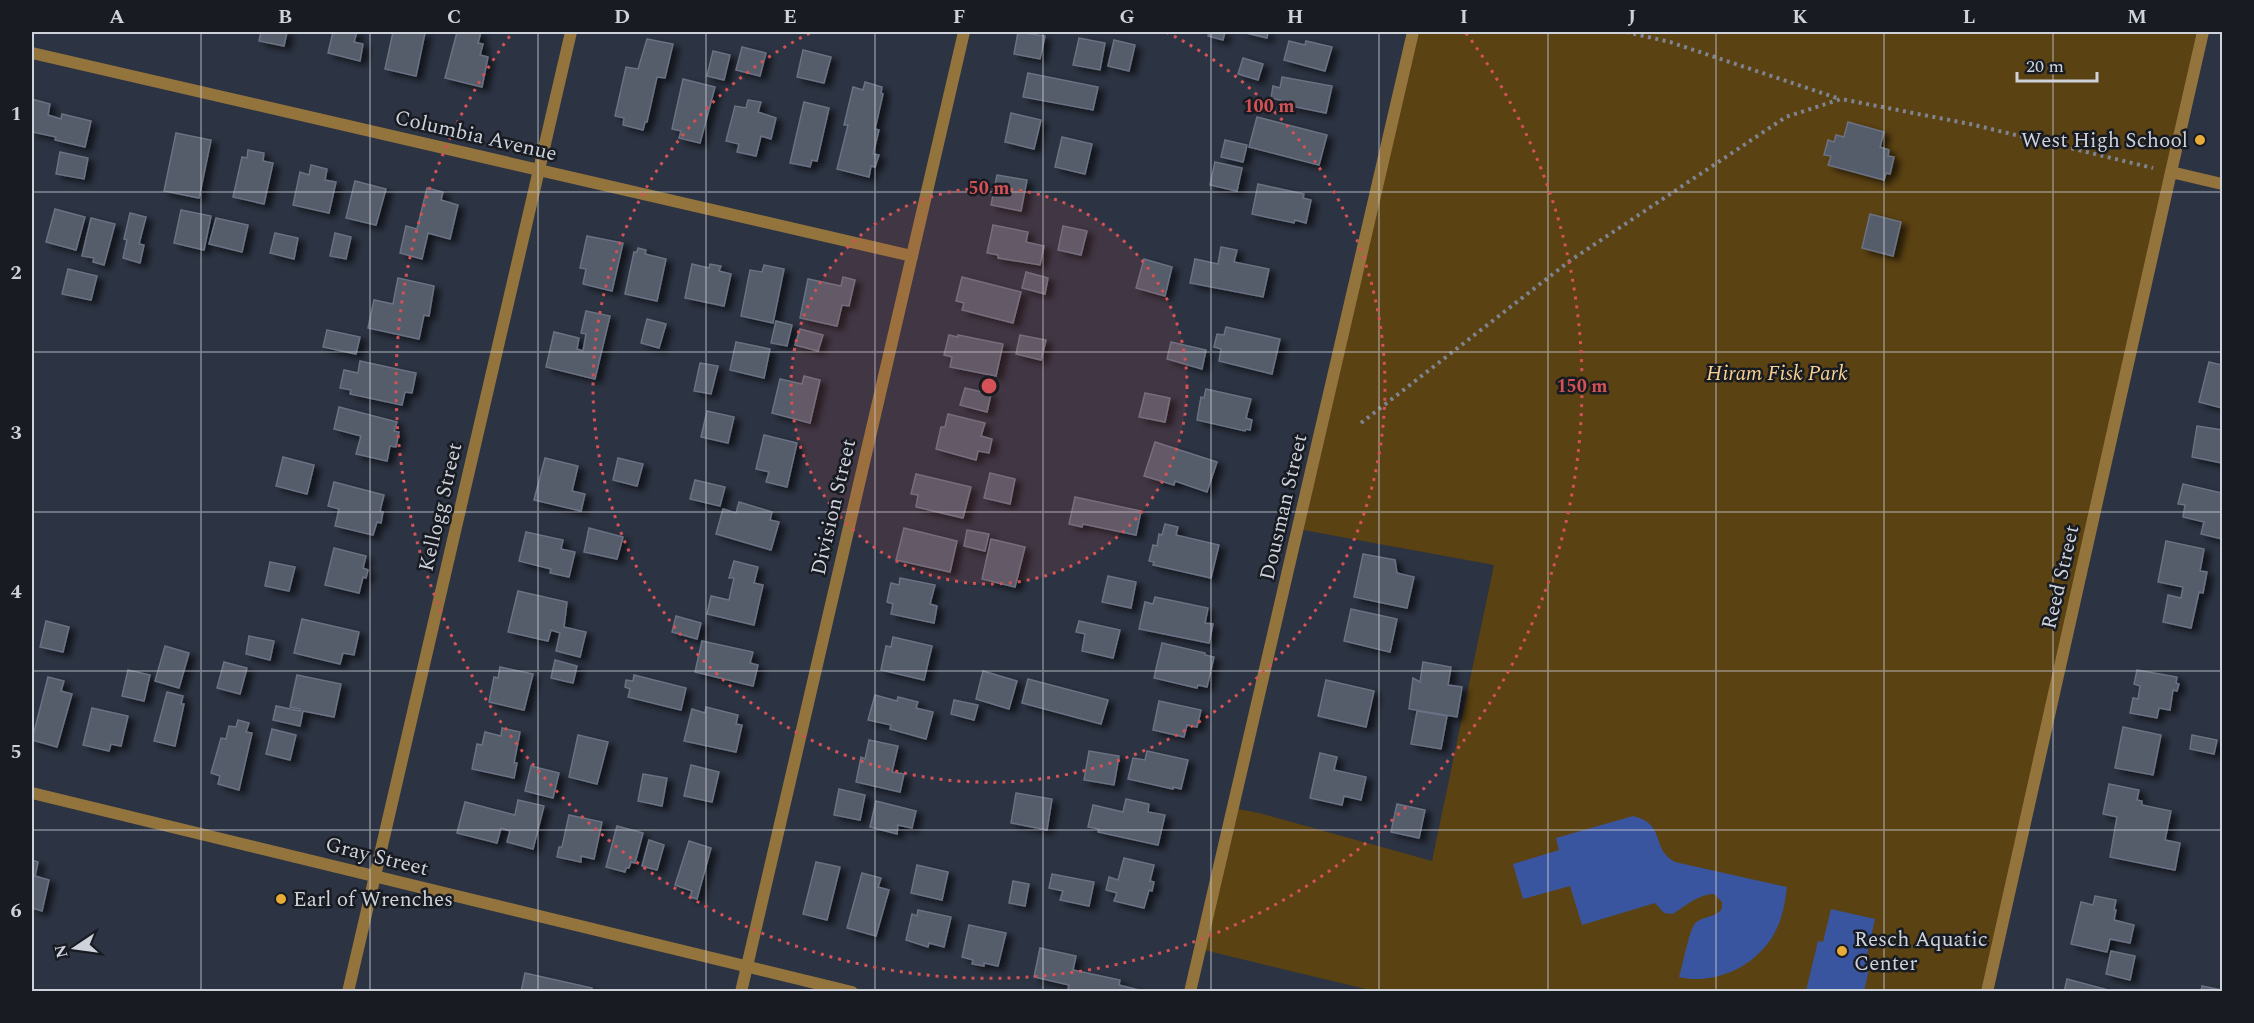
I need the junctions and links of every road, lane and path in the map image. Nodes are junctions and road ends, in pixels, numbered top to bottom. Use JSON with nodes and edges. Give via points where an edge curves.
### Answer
{"nodes":[{"id":1,"x":571,"y":32,"type":"edge"},
{"id":2,"x":964,"y":32,"type":"edge"},
{"id":3,"x":1413,"y":32,"type":"edge"},
{"id":4,"x":1626,"y":32,"type":"edge"},
{"id":5,"x":2203,"y":32,"type":"edge"},
{"id":6,"x":32,"y":53,"type":"edge"},
{"id":7,"x":1841,"y":99,"type":"junction"},
{"id":8,"x":539,"y":170,"type":"junction"},
{"id":9,"x":2171,"y":172,"type":"junction"},
{"id":10,"x":2223,"y":184,"type":"edge"},
{"id":11,"x":912,"y":256,"type":"junction"},
{"id":12,"x":1361,"y":423,"type":"dead end"},
{"id":13,"x":32,"y":793,"type":"edge"},
{"id":14,"x":375,"y":876,"type":"junction"},
{"id":15,"x":747,"y":966,"type":"junction"},
{"id":16,"x":348,"y":992,"type":"edge"},
{"id":17,"x":741,"y":992,"type":"edge"},
{"id":18,"x":852,"y":992,"type":"edge"},
{"id":19,"x":1190,"y":992,"type":"edge"},
{"id":20,"x":1987,"y":992,"type":"edge"}],
"edges":[{"from":1,"to":8,"type":"street","name":"Kellogg Street"},
{"from":2,"to":11,"type":"street","name":"Division Street"},
{"from":3,"to":19,"type":"street","name":"Dousman Street"},
{"from":4,"to":7,"type":"path","via":[[1670,42]]},
{"from":5,"to":9,"type":"street","name":"Reed Street"},
{"from":6,"to":8,"type":"street","name":"Columbia Avenue"},
{"from":7,"to":9,"type":"path","via":[[1970,124]]},
{"from":7,"to":12,"type":"path","via":[[1786,117],[1571,260]]},
{"from":8,"to":11,"type":"street","name":"Columbia Avenue"},
{"from":8,"to":14,"type":"street","name":"Kellogg Street"},
{"from":9,"to":10,"type":"street"},
{"from":9,"to":20,"type":"street","name":"Reed Street"},
{"from":11,"to":15,"type":"street","name":"Division Street"},
{"from":13,"to":14,"type":"street","name":"Gray Street"},
{"from":14,"to":15,"type":"street","name":"Gray Street"},
{"from":14,"to":16,"type":"street","name":"Kellogg Street"},
{"from":15,"to":17,"type":"street","name":"Division Street"},
{"from":15,"to":18,"type":"street","name":"Gray Street"}]}
